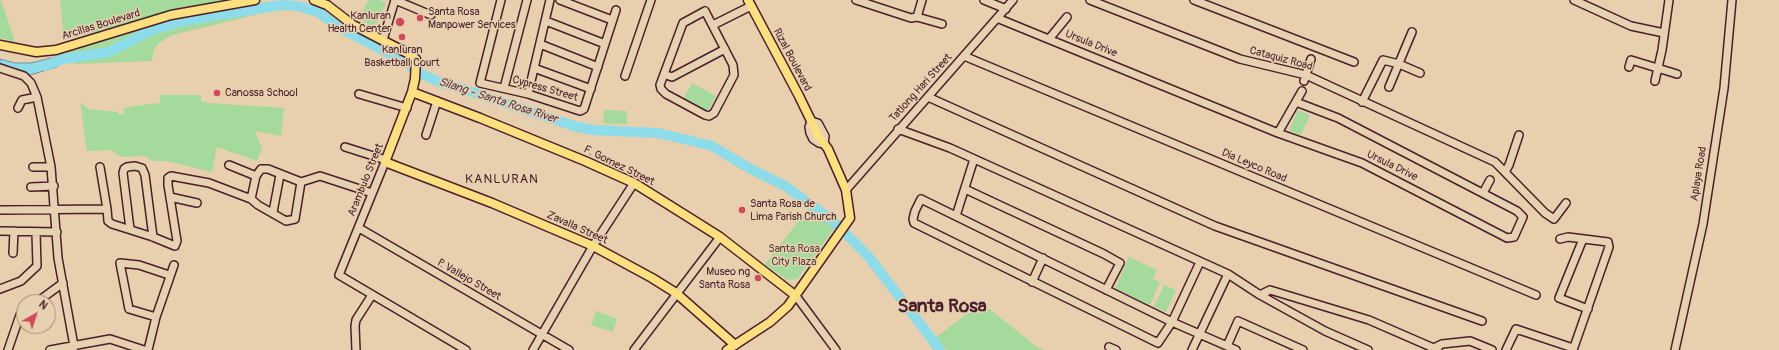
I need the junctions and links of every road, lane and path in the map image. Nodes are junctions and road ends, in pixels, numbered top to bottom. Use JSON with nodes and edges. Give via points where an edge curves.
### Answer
{"nodes":[{"id":1,"x":255,"y":0,"type":"edge"},
{"id":2,"x":314,"y":0,"type":"edge"},
{"id":3,"x":395,"y":0,"type":"edge"},
{"id":4,"x":501,"y":0,"type":"edge"},
{"id":5,"x":527,"y":0,"type":"edge"},
{"id":6,"x":550,"y":0,"type":"edge"},
{"id":7,"x":560,"y":0,"type":"edge"},
{"id":8,"x":651,"y":0,"type":"edge"},
{"id":9,"x":856,"y":0,"type":"edge"},
{"id":10,"x":922,"y":0,"type":"edge"},
{"id":11,"x":984,"y":0,"type":"edge"},
{"id":12,"x":1013,"y":0,"type":"edge"},
{"id":13,"x":1090,"y":0,"type":"edge"},
{"id":14,"x":1194,"y":0,"type":"edge"},
{"id":15,"x":1574,"y":0,"type":"edge"},
{"id":16,"x":1669,"y":0,"type":"edge"},
{"id":17,"x":1732,"y":0,"type":"edge"},
{"id":18,"x":869,"y":2,"type":"edge"},
{"id":19,"x":750,"y":3,"type":"edge"},
{"id":20,"x":1006,"y":9,"type":"junction"},
{"id":21,"x":616,"y":10,"type":"dead end"},
{"id":22,"x":432,"y":15,"type":"dead end"},
{"id":23,"x":1067,"y":17,"type":"dead end"},
{"id":24,"x":914,"y":18,"type":"junction"},
{"id":25,"x":998,"y":18,"type":"junction"},
{"id":26,"x":612,"y":20,"type":"junction"},
{"id":27,"x":546,"y":21,"type":"junction"},
{"id":28,"x":942,"y":24,"type":"dead end"},
{"id":29,"x":713,"y":25,"type":"junction"},
{"id":30,"x":1412,"y":32,"type":"dead end"},
{"id":31,"x":1664,"y":33,"type":"junction"},
{"id":32,"x":1049,"y":38,"type":"junction"},
{"id":33,"x":383,"y":40,"type":"junction"},
{"id":34,"x":540,"y":44,"type":"junction"},
{"id":35,"x":605,"y":44,"type":"junction"},
{"id":36,"x":0,"y":45,"type":"edge"},
{"id":37,"x":725,"y":49,"type":"junction"},
{"id":38,"x":1313,"y":53,"type":"junction"},
{"id":39,"x":964,"y":56,"type":"junction"},
{"id":40,"x":1354,"y":62,"type":"dead end"},
{"id":41,"x":1399,"y":64,"type":"junction"},
{"id":42,"x":598,"y":67,"type":"junction"},
{"id":43,"x":1629,"y":67,"type":"dead end"},
{"id":44,"x":1659,"y":67,"type":"junction"},
{"id":45,"x":0,"y":68,"type":"edge"},
{"id":46,"x":534,"y":68,"type":"junction"},
{"id":47,"x":1420,"y":73,"type":"dead end"},
{"id":48,"x":664,"y":74,"type":"junction"},
{"id":49,"x":1677,"y":74,"type":"dead end"},
{"id":50,"x":625,"y":76,"type":"dead end"},
{"id":51,"x":1305,"y":78,"type":"junction"},
{"id":52,"x":1655,"y":81,"type":"dead end"},
{"id":53,"x":1389,"y":87,"type":"dead end"},
{"id":54,"x":504,"y":88,"type":"junction"},
{"id":55,"x":590,"y":90,"type":"junction"},
{"id":56,"x":1302,"y":91,"type":"dead end"},
{"id":57,"x":412,"y":92,"type":"junction"},
{"id":58,"x":359,"y":94,"type":"dead end"},
{"id":59,"x":528,"y":94,"type":"junction"},
{"id":60,"x":37,"y":97,"type":"junction"},
{"id":61,"x":928,"y":98,"type":"junction"},
{"id":62,"x":436,"y":101,"type":"junction"},
{"id":63,"x":1296,"y":102,"type":"junction"},
{"id":64,"x":1362,"y":102,"type":"junction"},
{"id":65,"x":18,"y":108,"type":"dead end"},
{"id":66,"x":407,"y":108,"type":"junction"},
{"id":67,"x":811,"y":120,"type":"junction"},
{"id":68,"x":898,"y":129,"type":"junction"},
{"id":69,"x":1278,"y":133,"type":"junction"},
{"id":70,"x":426,"y":135,"type":"dead end"},
{"id":71,"x":1519,"y":135,"type":"dead end"},
{"id":72,"x":824,"y":144,"type":"junction"},
{"id":73,"x":345,"y":147,"type":"dead end"},
{"id":74,"x":974,"y":159,"type":"junction"},
{"id":75,"x":385,"y":161,"type":"junction"},
{"id":76,"x":51,"y":166,"type":"junction"},
{"id":77,"x":228,"y":166,"type":"dead end"},
{"id":78,"x":33,"y":167,"type":"dead end"},
{"id":79,"x":100,"y":167,"type":"dead end"},
{"id":80,"x":1505,"y":172,"type":"junction"},
{"id":81,"x":280,"y":175,"type":"junction"},
{"id":82,"x":256,"y":176,"type":"junction"},
{"id":83,"x":1490,"y":180,"type":"dead end"},
{"id":84,"x":301,"y":182,"type":"junction"},
{"id":85,"x":634,"y":183,"type":"junction"},
{"id":86,"x":54,"y":186,"type":"junction"},
{"id":87,"x":31,"y":187,"type":"dead end"},
{"id":88,"x":846,"y":190,"type":"junction"},
{"id":89,"x":965,"y":190,"type":"junction"},
{"id":90,"x":372,"y":193,"type":"junction"},
{"id":91,"x":1483,"y":193,"type":"junction"},
{"id":92,"x":170,"y":197,"type":"junction"},
{"id":93,"x":251,"y":199,"type":"junction"},
{"id":94,"x":197,"y":203,"type":"dead end"},
{"id":95,"x":1566,"y":203,"type":"dead end"},
{"id":96,"x":107,"y":209,"type":"junction"},
{"id":97,"x":0,"y":210,"type":"edge"},
{"id":98,"x":54,"y":211,"type":"junction"},
{"id":99,"x":273,"y":212,"type":"junction"},
{"id":100,"x":956,"y":216,"type":"junction"},
{"id":101,"x":359,"y":228,"type":"junction"},
{"id":102,"x":130,"y":229,"type":"junction"},
{"id":103,"x":0,"y":231,"type":"edge"},
{"id":104,"x":14,"y":231,"type":"junction"},
{"id":105,"x":57,"y":232,"type":"junction"},
{"id":106,"x":36,"y":233,"type":"junction"},
{"id":107,"x":153,"y":237,"type":"junction"},
{"id":108,"x":720,"y":237,"type":"junction"},
{"id":109,"x":1560,"y":239,"type":"dead end"},
{"id":110,"x":1583,"y":239,"type":"junction"},
{"id":111,"x":593,"y":246,"type":"junction"},
{"id":112,"x":13,"y":253,"type":"dead end"},
{"id":113,"x":1043,"y":258,"type":"junction"},
{"id":114,"x":1200,"y":262,"type":"junction"},
{"id":115,"x":174,"y":265,"type":"dead end"},
{"id":116,"x":1228,"y":274,"type":"junction"},
{"id":117,"x":170,"y":275,"type":"junction"},
{"id":118,"x":1032,"y":282,"type":"junction"},
{"id":119,"x":63,"y":283,"type":"junction"},
{"id":120,"x":0,"y":289,"type":"edge"},
{"id":121,"x":1106,"y":290,"type":"junction"},
{"id":122,"x":676,"y":293,"type":"junction"},
{"id":123,"x":48,"y":294,"type":"edge"},
{"id":124,"x":372,"y":295,"type":"junction"},
{"id":125,"x":1260,"y":295,"type":"junction"},
{"id":126,"x":1536,"y":295,"type":"dead end"},
{"id":127,"x":796,"y":296,"type":"junction"},
{"id":128,"x":1588,"y":309,"type":"junction"},
{"id":129,"x":156,"y":317,"type":"junction"},
{"id":130,"x":1482,"y":321,"type":"dead end"},
{"id":131,"x":1172,"y":322,"type":"junction"},
{"id":132,"x":16,"y":327,"type":"edge"},
{"id":133,"x":541,"y":334,"type":"junction"},
{"id":134,"x":1199,"y":334,"type":"junction"},
{"id":135,"x":1227,"y":346,"type":"junction"},
{"id":136,"x":738,"y":347,"type":"edge"},
{"id":137,"x":74,"y":348,"type":"edge"},
{"id":138,"x":1436,"y":349,"type":"edge"},
{"id":139,"x":1573,"y":349,"type":"edge"},
{"id":140,"x":8,"y":350,"type":"edge"},
{"id":141,"x":50,"y":350,"type":"edge"},
{"id":142,"x":144,"y":350,"type":"edge"},
{"id":143,"x":148,"y":350,"type":"edge"},
{"id":144,"x":356,"y":350,"type":"edge"},
{"id":145,"x":466,"y":350,"type":"edge"},
{"id":146,"x":533,"y":350,"type":"edge"},
{"id":147,"x":570,"y":350,"type":"edge"},
{"id":148,"x":634,"y":350,"type":"edge"},
{"id":149,"x":727,"y":350,"type":"edge"},
{"id":150,"x":836,"y":350,"type":"edge"},
{"id":151,"x":1192,"y":350,"type":"edge"},
{"id":152,"x":1236,"y":350,"type":"edge"},
{"id":153,"x":1303,"y":350,"type":"edge"},
{"id":154,"x":1368,"y":350,"type":"edge"},
{"id":155,"x":1492,"y":350,"type":"edge"},
{"id":156,"x":1506,"y":350,"type":"edge"},
{"id":157,"x":1675,"y":350,"type":"edge"}],
"edges":[{"from":1,"to":36,"type":"main road","name":"Arcillas Boulevard","via":[[171,15],[56,50],[36,52]]},
{"from":2,"to":33,"type":"main road","via":[[327,4],[353,25]]},
{"from":3,"to":22,"type":"street"},
{"from":3,"to":33,"type":"street"},
{"from":4,"to":54,"type":"street","name":"Cypress Street","via":[[480,83]]},
{"from":5,"to":54,"type":"street"},
{"from":6,"to":27,"type":"street"},
{"from":7,"to":26,"type":"street"},
{"from":8,"to":50,"type":"street"},
{"from":9,"to":18,"type":"street"},
{"from":10,"to":24,"type":"street"},
{"from":11,"to":20,"type":"street"},
{"from":12,"to":20,"type":"street","name":"Tatlong Hari Street"},
{"from":13,"to":51,"type":"street","name":"Cataquiz Road","via":[[1240,59]]},
{"from":14,"to":38,"type":"street"},
{"from":15,"to":31,"type":"street","via":[[1631,26]]},
{"from":16,"to":31,"type":"street"},
{"from":17,"to":157,"type":"street","name":"Aplaya Road","via":[[1724,88],[1703,224]]},
{"from":18,"to":24,"type":"street"},
{"from":19,"to":29,"type":"street"},
{"from":19,"to":67,"type":"main road","name":"Rizal Boulevard"},
{"from":20,"to":25,"type":"street","name":"Tatlong Hari Street"},
{"from":21,"to":26,"type":"street","name":"Cypress Street"},
{"from":23,"to":32,"type":"street"},
{"from":24,"to":28,"type":"street"},
{"from":25,"to":32,"type":"street","name":"Ursula Drive"},
{"from":25,"to":39,"type":"street","name":"Tatlong Hari Street"},
{"from":26,"to":35,"type":"street","name":"Cypress Street"},
{"from":27,"to":34,"type":"street"},
{"from":27,"to":35,"type":"street"},
{"from":29,"to":37,"type":"street"},
{"from":29,"to":48,"type":"street","via":[[705,11],[683,23]]},
{"from":30,"to":41,"type":"street"},
{"from":31,"to":44,"type":"street"},
{"from":32,"to":69,"type":"street","name":"Ursula Drive"},
{"from":33,"to":57,"type":"main road","via":[[416,59]]},
{"from":34,"to":42,"type":"street"},
{"from":34,"to":46,"type":"street"},
{"from":35,"to":42,"type":"street","name":"Cypress Street"},
{"from":37,"to":48,"type":"street","via":[[672,77]]},
{"from":37,"to":48,"type":"street","via":[[733,65],[734,75],[714,113],[709,116],[663,92],[660,85]]},
{"from":38,"to":40,"type":"street"},
{"from":38,"to":51,"type":"street"},
{"from":39,"to":61,"type":"street","name":"Tatlong Hari Street"},
{"from":39,"to":126,"type":"street","name":"Dia Leyco Road"},
{"from":41,"to":47,"type":"street"},
{"from":41,"to":53,"type":"street"},
{"from":41,"to":64,"type":"street","via":[[1384,60]]},
{"from":42,"to":55,"type":"street","name":"Cypress Street"},
{"from":43,"to":44,"type":"street","via":[[1631,60]]},
{"from":44,"to":49,"type":"street"},
{"from":44,"to":52,"type":"street"},
{"from":45,"to":60,"type":"street","via":[[24,76],[31,83]]},
{"from":46,"to":55,"type":"street"},
{"from":46,"to":59,"type":"street"},
{"from":51,"to":64,"type":"street","name":"Cataquiz Road"},
{"from":54,"to":59,"type":"street","name":"Cypress Street"},
{"from":55,"to":59,"type":"street","name":"Cypress Street","via":[[584,109],[580,111]]},
{"from":56,"to":63,"type":"street"},
{"from":57,"to":62,"type":"main road","name":"F. Gomez Street"},
{"from":57,"to":66,"type":"main road","name":"Arambulo Street"},
{"from":58,"to":66,"type":"street"},
{"from":60,"to":65,"type":"street","via":[[22,100]]},
{"from":60,"to":76,"type":"street"},
{"from":61,"to":68,"type":"street","name":"Tatlong Hari Street"},
{"from":61,"to":130,"type":"street","via":[[1215,226]]},
{"from":62,"to":70,"type":"street"},
{"from":62,"to":85,"type":"main road","name":"F. Gomez Street"},
{"from":63,"to":69,"type":"street"},
{"from":63,"to":91,"type":"street","name":"Ursula Drive","via":[[1338,118]]},
{"from":64,"to":80,"type":"street","name":"Cataquiz Road","via":[[1495,162]]},
{"from":66,"to":75,"type":"main road","name":"Arambulo Street"},
{"from":67,"to":72,"type":"main road","name":"Rizal Boulevard"},
{"from":67,"to":72,"type":"street","via":[[818,123],[825,136]]},
{"from":67,"to":72,"type":"street","via":[[809,127],[813,139]]},
{"from":68,"to":74,"type":"street"},
{"from":68,"to":88,"type":"street","name":"Tatlong Hari Street"},
{"from":69,"to":91,"type":"street","name":"Ursula Drive","via":[[1362,163],[1507,238],[1514,237],[1523,217]]},
{"from":71,"to":80,"type":"street"},
{"from":72,"to":88,"type":"main road","name":"Rizal Boulevard"},
{"from":73,"to":75,"type":"street"},
{"from":74,"to":89,"type":"street"},
{"from":74,"to":114,"type":"street"},
{"from":75,"to":90,"type":"street","name":"Arambulo Street"},
{"from":75,"to":111,"type":"main road","name":"Zavalla Street"},
{"from":76,"to":78,"type":"street"},
{"from":76,"to":86,"type":"street"},
{"from":77,"to":82,"type":"street"},
{"from":79,"to":96,"type":"street"},
{"from":80,"to":95,"type":"street","name":"Cataquiz Road","via":[[1545,213],[1554,218]]},
{"from":81,"to":82,"type":"street","via":[[268,169],[261,169]]},
{"from":81,"to":84,"type":"street"},
{"from":81,"to":99,"type":"street"},
{"from":82,"to":93,"type":"street"},
{"from":83,"to":91,"type":"street"},
{"from":84,"to":90,"type":"street","via":[[320,176]]},
{"from":84,"to":99,"type":"street","via":[[296,219],[286,221]]},
{"from":85,"to":108,"type":"main road","name":"F. Gomez Street"},
{"from":85,"to":111,"type":"street"},
{"from":86,"to":87,"type":"street"},
{"from":86,"to":98,"type":"street"},
{"from":88,"to":127,"type":"main road","name":"Rizal Boulevard","via":[[850,218]]},
{"from":89,"to":100,"type":"street"},
{"from":89,"to":121,"type":"street","via":[[1120,263]]},
{"from":90,"to":101,"type":"street","name":"Arambulo Street"},
{"from":92,"to":93,"type":"street","via":[[168,178],[171,176],[210,184]]},
{"from":92,"to":94,"type":"street"},
{"from":92,"to":107,"type":"street","via":[[177,249]]},
{"from":93,"to":99,"type":"street"},
{"from":96,"to":98,"type":"street"},
{"from":96,"to":102,"type":"street","via":[[108,221]]},
{"from":97,"to":98,"type":"street"},
{"from":98,"to":105,"type":"street"},
{"from":100,"to":113,"type":"street"},
{"from":100,"to":118,"type":"street","via":[[921,200],[913,219],[914,223]]},
{"from":101,"to":124,"type":"street","name":"Arambulo Street","via":[[339,276]]},
{"from":101,"to":133,"type":"street","name":"P. Vallejo Street"},
{"from":102,"to":107,"type":"street"},
{"from":102,"to":107,"type":"street","via":[[123,173],[127,167],[135,166],[142,168],[145,175]]},
{"from":103,"to":104,"type":"street"},
{"from":104,"to":106,"type":"street"},
{"from":104,"to":112,"type":"street"},
{"from":105,"to":106,"type":"street"},
{"from":105,"to":119,"type":"street","via":[[58,258]]},
{"from":106,"to":120,"type":"street","via":[[37,266],[21,281]]},
{"from":108,"to":122,"type":"street"},
{"from":108,"to":127,"type":"main road","name":"F. Gomez Street"},
{"from":109,"to":110,"type":"street"},
{"from":110,"to":128,"type":"street","via":[[1560,298]]},
{"from":110,"to":128,"type":"street","via":[[1608,242],[1610,247]]},
{"from":111,"to":122,"type":"main road","name":"Zavalla Street"},
{"from":111,"to":133,"type":"street"},
{"from":113,"to":118,"type":"street"},
{"from":113,"to":121,"type":"street"},
{"from":114,"to":116,"type":"street"},
{"from":114,"to":131,"type":"street"},
{"from":115,"to":117,"type":"street"},
{"from":116,"to":125,"type":"street"},
{"from":116,"to":134,"type":"street"},
{"from":117,"to":129,"type":"street"},
{"from":117,"to":129,"type":"street","via":[[140,265],[120,263],[129,309]]},
{"from":118,"to":131,"type":"street","via":[[1158,343]]},
{"from":119,"to":123,"type":"street"},
{"from":119,"to":137,"type":"street"},
{"from":121,"to":131,"type":"street"},
{"from":122,"to":136,"type":"main road","name":"Zavalla Street"},
{"from":122,"to":148,"type":"street"},
{"from":124,"to":144,"type":"street","via":[[356,320]]},
{"from":124,"to":145,"type":"street"},
{"from":125,"to":138,"type":"street","via":[[1270,290],[1369,320]]},
{"from":125,"to":154,"type":"street","via":[[1325,331]]},
{"from":127,"to":136,"type":"main road","name":"Rizal Boulevard","via":[[770,322]]},
{"from":127,"to":150,"type":"street"},
{"from":128,"to":139,"type":"street"},
{"from":129,"to":143,"type":"street"},
{"from":131,"to":134,"type":"street"},
{"from":132,"to":140,"type":"street"},
{"from":133,"to":146,"type":"street"},
{"from":133,"to":147,"type":"street","name":"P. Vallejo Street"},
{"from":134,"to":135,"type":"street"},
{"from":134,"to":151,"type":"street"},
{"from":135,"to":152,"type":"street"},
{"from":135,"to":153,"type":"street","via":[[1238,321]]},
{"from":136,"to":149,"type":"main road","name":"Rizal Boulevard"},
{"from":137,"to":141,"type":"street"},
{"from":137,"to":142,"type":"street","via":[[110,339]]},
{"from":138,"to":155,"type":"street","via":[[1442,344],[1470,341]]},
{"from":139,"to":156,"type":"street","via":[[1516,329]]}]}
